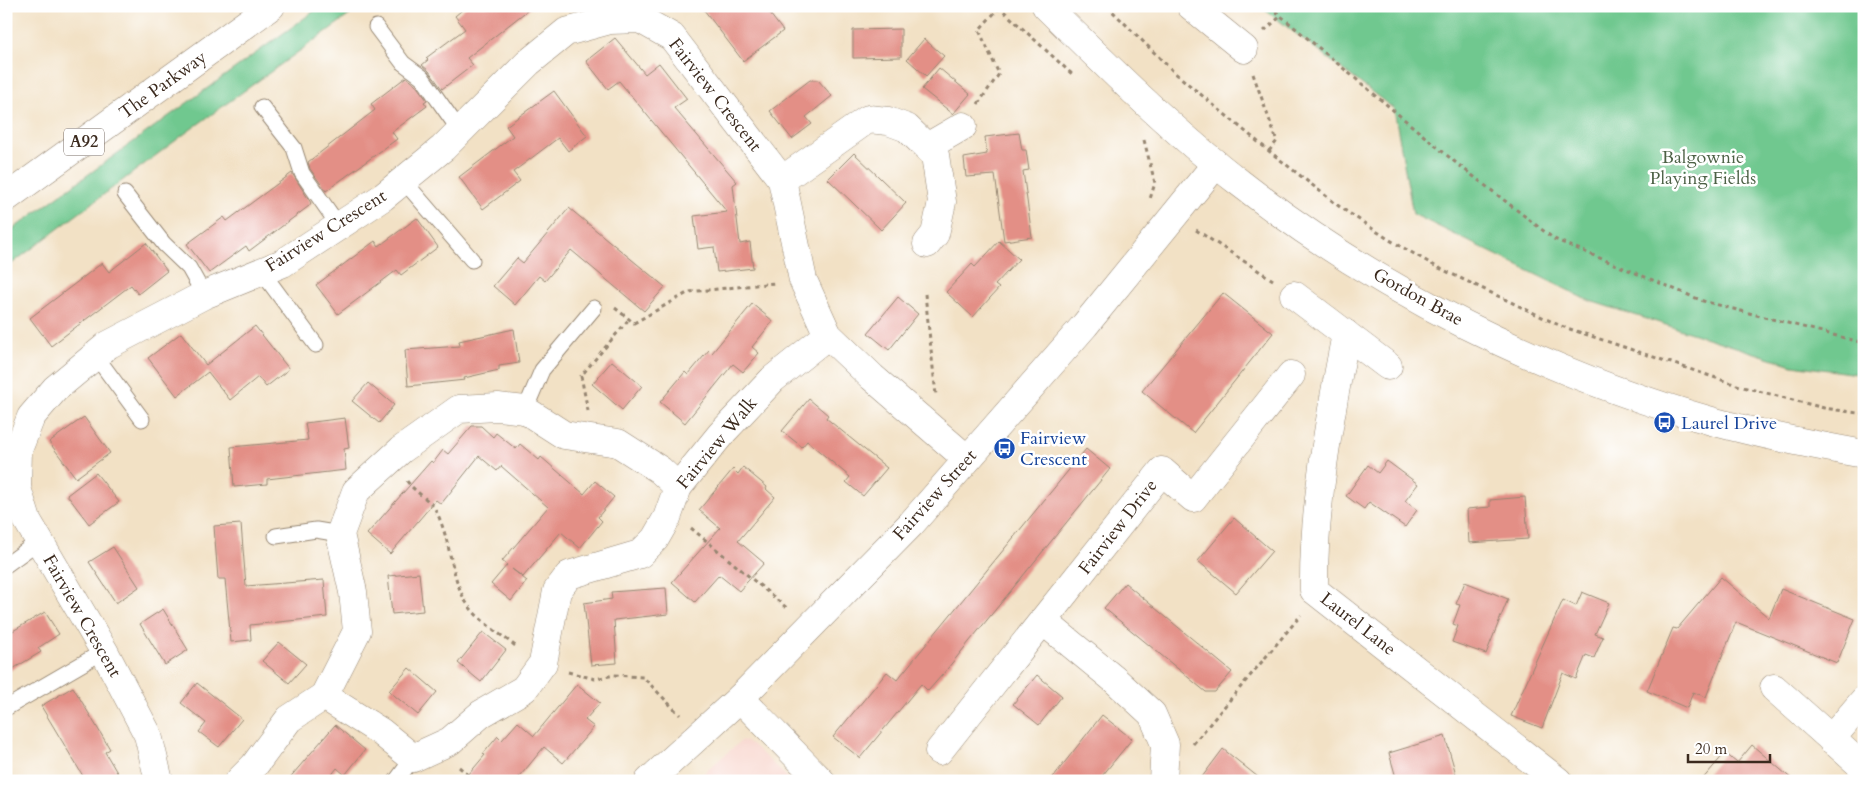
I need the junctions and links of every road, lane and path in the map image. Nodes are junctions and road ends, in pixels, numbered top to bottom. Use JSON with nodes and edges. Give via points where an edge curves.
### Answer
{"nodes":[{"id":1,"x":271,"y":6,"type":"edge"},
{"id":2,"x":1046,"y":6,"type":"edge"},
{"id":3,"x":1107,"y":6,"type":"edge"},
{"id":4,"x":1191,"y":6,"type":"edge"},
{"id":5,"x":1269,"y":6,"type":"edge"},
{"id":6,"x":998,"y":7,"type":"edge"},
{"id":7,"x":642,"y":13,"type":"edge"},
{"id":8,"x":376,"y":27,"type":"dead end"},
{"id":9,"x":1244,"y":48,"type":"joint"},
{"id":10,"x":1079,"y":80,"type":"dead end"},
{"id":11,"x":262,"y":107,"type":"dead end"},
{"id":12,"x":963,"y":126,"type":"joint"},
{"id":13,"x":460,"y":131,"type":"junction"},
{"id":14,"x":1137,"y":133,"type":"dead end"},
{"id":15,"x":927,"y":147,"type":"junction"},
{"id":16,"x":1269,"y":151,"type":"junction"},
{"id":17,"x":1216,"y":164,"type":"junction"},
{"id":18,"x":403,"y":180,"type":"junction"},
{"id":19,"x":782,"y":180,"type":"junction"},
{"id":20,"x":125,"y":194,"type":"dead end"},
{"id":21,"x":6,"y":198,"type":"edge"},
{"id":22,"x":1150,"y":201,"type":"dead end"},
{"id":23,"x":339,"y":226,"type":"junction"},
{"id":24,"x":1190,"y":233,"type":"dead end"},
{"id":25,"x":927,"y":244,"type":"dead end"},
{"id":26,"x":472,"y":260,"type":"dead end"},
{"id":27,"x":262,"y":272,"type":"junction"},
{"id":28,"x":803,"y":280,"type":"junction"},
{"id":29,"x":926,"y":294,"type":"dead end"},
{"id":30,"x":1294,"y":294,"type":"joint"},
{"id":31,"x":204,"y":296,"type":"junction"},
{"id":32,"x":594,"y":308,"type":"joint"},
{"id":33,"x":629,"y":319,"type":"junction"},
{"id":34,"x":1346,"y":334,"type":"junction"},
{"id":35,"x":828,"y":335,"type":"junction"},
{"id":36,"x":1864,"y":343,"type":"edge"},
{"id":37,"x":316,"y":346,"type":"dead end"},
{"id":38,"x":96,"y":355,"type":"junction"},
{"id":39,"x":1388,"y":366,"type":"dead end"},
{"id":40,"x":1292,"y":375,"type":"dead end"},
{"id":41,"x":525,"y":410,"type":"junction"},
{"id":42,"x":1864,"y":414,"type":"edge"},
{"id":43,"x":142,"y":419,"type":"dead end"},
{"id":44,"x":939,"y":434,"type":"junction"},
{"id":45,"x":593,"y":438,"type":"junction"},
{"id":46,"x":12,"y":450,"type":"edge"},
{"id":47,"x":1864,"y":454,"type":"edge"},
{"id":48,"x":392,"y":458,"type":"junction"},
{"id":49,"x":967,"y":459,"type":"junction"},
{"id":50,"x":674,"y":498,"type":"junction"},
{"id":51,"x":340,"y":534,"type":"junction"},
{"id":52,"x":276,"y":536,"type":"dead end"},
{"id":53,"x":39,"y":541,"type":"junction"},
{"id":54,"x":6,"y":565,"type":"edge"},
{"id":55,"x":1314,"y":590,"type":"junction"},
{"id":56,"x":1043,"y":621,"type":"junction"},
{"id":57,"x":810,"y":627,"type":"junction"},
{"id":58,"x":104,"y":651,"type":"junction"},
{"id":59,"x":541,"y":666,"type":"junction"},
{"id":60,"x":1774,"y":688,"type":"dead end"},
{"id":61,"x":324,"y":696,"type":"junction"},
{"id":62,"x":740,"y":698,"type":"junction"},
{"id":63,"x":1864,"y":700,"type":"edge"},
{"id":64,"x":6,"y":708,"type":"edge"},
{"id":65,"x":700,"y":735,"type":"junction"},
{"id":66,"x":1831,"y":739,"type":"junction"},
{"id":67,"x":939,"y":751,"type":"dead end"},
{"id":68,"x":413,"y":758,"type":"junction"},
{"id":69,"x":1864,"y":768,"type":"edge"},
{"id":70,"x":1164,"y":779,"type":"edge"},
{"id":71,"x":159,"y":781,"type":"edge"},
{"id":72,"x":239,"y":781,"type":"edge"},
{"id":73,"x":396,"y":781,"type":"edge"},
{"id":74,"x":649,"y":781,"type":"edge"},
{"id":75,"x":821,"y":781,"type":"edge"},
{"id":76,"x":1558,"y":781,"type":"edge"}],
"edges":[{"from":1,"to":21,"type":"street","name":"The Parkway","number":"A92"},
{"from":2,"to":17,"type":"street","name":"Gordon Brae"},
{"from":3,"to":16,"type":"path","via":[[1175,73]]},
{"from":4,"to":9,"type":"street"},
{"from":5,"to":36,"type":"path","via":[[1455,162],[1554,239],[1703,301]]},
{"from":6,"to":10,"type":"path"},
{"from":6,"to":12,"type":"path","via":[[979,30],[998,74]]},
{"from":7,"to":13,"type":"street","name":"Fairview Crescent","via":[[566,32],[528,63]]},
{"from":7,"to":19,"type":"street","name":"Fairview Crescent","via":[[672,37]]},
{"from":8,"to":13,"type":"lane","via":[[403,62],[422,77]]},
{"from":9,"to":16,"type":"path","via":[[1277,141]]},
{"from":11,"to":23,"type":"lane","via":[[294,148],[302,173]]},
{"from":12,"to":15,"type":"street"},
{"from":13,"to":18,"type":"street","name":"Fairview Crescent"},
{"from":14,"to":22,"type":"path","via":[[1144,139],[1155,184]]},
{"from":15,"to":19,"type":"street","via":[[907,128],[868,118]]},
{"from":15,"to":25,"type":"street","via":[[935,155],[942,202],[935,234]]},
{"from":16,"to":42,"type":"path","via":[[1340,207],[1388,239],[1437,267],[1561,326],[1743,387],[1824,408]]},
{"from":17,"to":47,"type":"street","name":"Gordon Brae","via":[[1307,231],[1386,281],[1446,314],[1563,369],[1715,422]]},
{"from":17,"to":49,"type":"street","name":"Fairview Street","via":[[1085,326]]},
{"from":18,"to":23,"type":"street","name":"Fairview Crescent"},
{"from":18,"to":26,"type":"lane"},
{"from":19,"to":28,"type":"street","name":"Fairview Crescent"},
{"from":20,"to":31,"type":"lane","via":[[164,244],[189,268]]},
{"from":23,"to":27,"type":"street","name":"Fairview Crescent","via":[[282,263]]},
{"from":24,"to":30,"type":"path","via":[[1197,230]]},
{"from":27,"to":31,"type":"street","name":"Fairview Crescent"},
{"from":27,"to":37,"type":"lane"},
{"from":28,"to":33,"type":"path","via":[[689,292],[634,323]]},
{"from":28,"to":35,"type":"street","name":"Fairview Crescent"},
{"from":29,"to":44,"type":"path"},
{"from":30,"to":34,"type":"street"},
{"from":31,"to":38,"type":"street","name":"Fairview Crescent","via":[[108,345]]},
{"from":32,"to":33,"type":"path","via":[[603,298]]},
{"from":32,"to":41,"type":"lane","via":[[542,370]]},
{"from":33,"to":45,"type":"path","via":[[581,376]]},
{"from":34,"to":39,"type":"street"},
{"from":34,"to":55,"type":"street","name":"Laurel Lane","via":[[1331,411],[1314,554]]},
{"from":35,"to":44,"type":"street","name":"Fairview Crescent"},
{"from":35,"to":50,"type":"street","name":"Fairview Walk","via":[[773,378],[721,434]]},
{"from":38,"to":43,"type":"lane"},
{"from":38,"to":46,"type":"street","name":"Fairview Crescent","via":[[55,389],[31,417]]},
{"from":40,"to":56,"type":"street","name":"Fairview Drive","via":[[1193,498],[1162,471]]},
{"from":41,"to":45,"type":"street","via":[[564,436]]},
{"from":41,"to":48,"type":"street","via":[[498,407],[459,409]]},
{"from":44,"to":49,"type":"street","name":"Fairview Crescent"},
{"from":45,"to":50,"type":"street","via":[[618,443],[660,470]]},
{"from":46,"to":53,"type":"street","name":"Fairview Crescent","via":[[17,488],[27,520]]},
{"from":48,"to":51,"type":"street","via":[[356,491]]},
{"from":48,"to":59,"type":"path","via":[[409,484],[435,509],[467,604]]},
{"from":49,"to":57,"type":"street","name":"Fairview Street","via":[[911,524]]},
{"from":50,"to":57,"type":"path"},
{"from":50,"to":59,"type":"street","name":"Fairview Walk","via":[[655,539],[640,554],[569,575],[557,591]]},
{"from":51,"to":52,"type":"lane","via":[[316,530]]},
{"from":51,"to":61,"type":"street","via":[[353,592],[357,631]]},
{"from":53,"to":54,"type":"lane"},
{"from":53,"to":58,"type":"street","name":"Fairview Crescent"},
{"from":55,"to":70,"type":"path","via":[[1307,607]]},
{"from":55,"to":76,"type":"street","name":"Laurel Lane"},
{"from":56,"to":67,"type":"street","name":"Fairview Drive"},
{"from":56,"to":70,"type":"street","via":[[1152,714],[1165,744]]},
{"from":57,"to":62,"type":"street","name":"Fairview Street"},
{"from":58,"to":64,"type":"lane"},
{"from":58,"to":71,"type":"street","name":"Fairview Crescent","via":[[148,736]]},
{"from":59,"to":65,"type":"path","via":[[595,679],[614,675],[643,677]]},
{"from":59,"to":68,"type":"street","name":"Fairview Walk","via":[[524,689],[481,714],[450,740]]},
{"from":60,"to":66,"type":"street"},
{"from":61,"to":68,"type":"street","via":[[381,732]]},
{"from":61,"to":72,"type":"street","via":[[290,719]]},
{"from":62,"to":65,"type":"street","name":"Fairview Street"},
{"from":62,"to":75,"type":"street"},
{"from":63,"to":66,"type":"street"},
{"from":65,"to":74,"type":"street","name":"Fairview Street"},
{"from":66,"to":69,"type":"street"},
{"from":68,"to":73,"type":"lane"}]}
